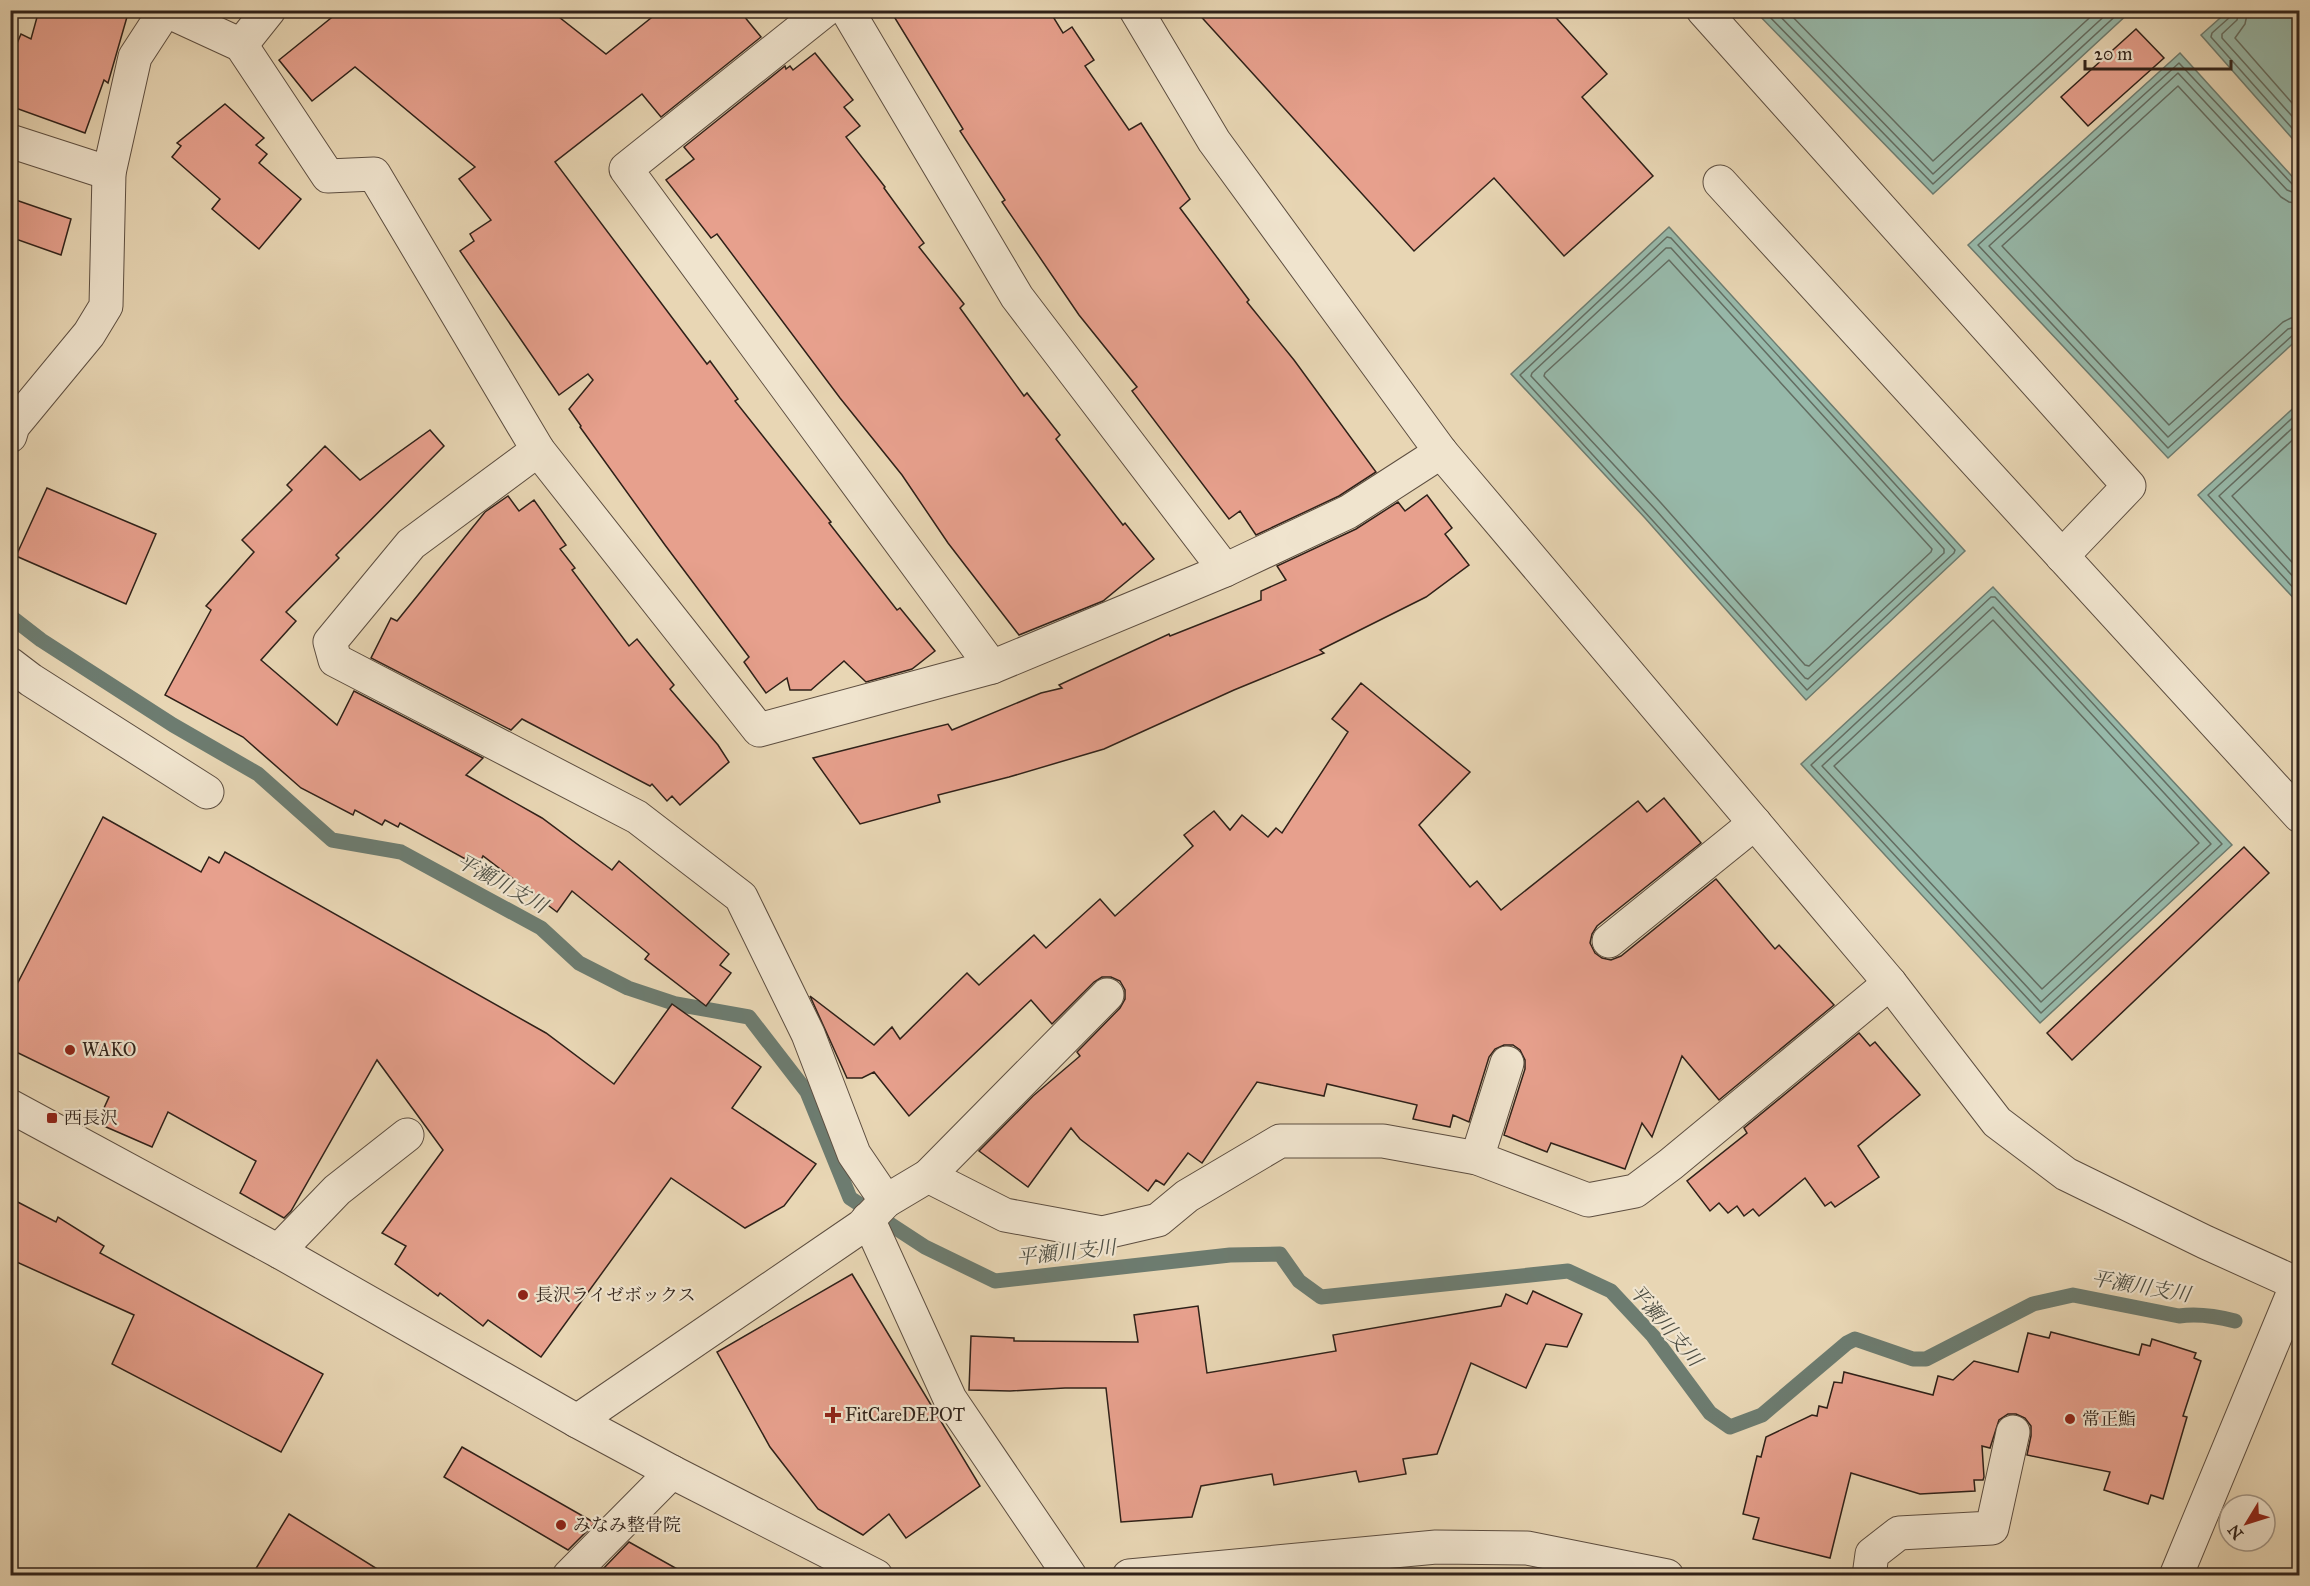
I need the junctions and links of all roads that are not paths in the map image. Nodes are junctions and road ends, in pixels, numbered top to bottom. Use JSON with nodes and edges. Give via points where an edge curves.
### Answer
{"nodes":[{"id":1,"x":269,"y":10,"type":"edge"},
{"id":2,"x":825,"y":10,"type":"edge"},
{"id":3,"x":846,"y":10,"type":"edge"},
{"id":4,"x":1136,"y":10,"type":"edge"},
{"id":5,"x":1703,"y":10,"type":"edge"},
{"id":6,"x":165,"y":11,"type":"edge"},
{"id":7,"x":241,"y":45,"type":"junction"},
{"id":8,"x":10,"y":141,"type":"edge"},
{"id":9,"x":110,"y":173,"type":"junction"},
{"id":10,"x":1720,"y":182,"type":"dead end"},
{"id":11,"x":10,"y":436,"type":"edge"},
{"id":12,"x":538,"y":450,"type":"junction"},
{"id":13,"x":1441,"y":452,"type":"junction"},
{"id":14,"x":2062,"y":556,"type":"junction"},
{"id":15,"x":1225,"y":570,"type":"junction"},
{"id":16,"x":10,"y":664,"type":"edge"},
{"id":17,"x":992,"y":667,"type":"junction"},
{"id":18,"x":207,"y":792,"type":"dead end"},
{"id":19,"x":2300,"y":816,"type":"edge"},
{"id":20,"x":1755,"y":823,"type":"junction"},
{"id":21,"x":1609,"y":941,"type":"dead end"},
{"id":22,"x":1890,"y":983,"type":"junction"},
{"id":23,"x":1107,"y":995,"type":"dead end"},
{"id":24,"x":1507,"y":1063,"type":"dead end"},
{"id":25,"x":10,"y":1106,"type":"edge"},
{"id":26,"x":407,"y":1135,"type":"dead end"},
{"id":27,"x":1477,"y":1158,"type":"junction"},
{"id":28,"x":928,"y":1176,"type":"junction"},
{"id":29,"x":879,"y":1208,"type":"junction"},
{"id":30,"x":280,"y":1252,"type":"junction"},
{"id":31,"x":2298,"y":1284,"type":"edge"},
{"id":32,"x":577,"y":1421,"type":"junction"},
{"id":33,"x":2013,"y":1432,"type":"dead end"},
{"id":34,"x":672,"y":1472,"type":"junction"},
{"id":35,"x":569,"y":1575,"type":"edge"},
{"id":36,"x":876,"y":1575,"type":"edge"},
{"id":37,"x":1070,"y":1575,"type":"edge"},
{"id":38,"x":1129,"y":1575,"type":"edge"},
{"id":39,"x":1667,"y":1575,"type":"edge"},
{"id":40,"x":1869,"y":1575,"type":"edge"},
{"id":41,"x":2176,"y":1575,"type":"edge"}],
"edges":[{"from":1,"to":7,"type":"street"},
{"from":2,"to":17,"type":"street","via":[[626,169]]},
{"from":3,"to":15,"type":"street","via":[[1017,297]]},
{"from":4,"to":13,"type":"street","via":[[1214,141]]},
{"from":5,"to":14,"type":"street","via":[[2129,486]]},
{"from":6,"to":7,"type":"street"},
{"from":6,"to":9,"type":"street","via":[[135,57]]},
{"from":7,"to":12,"type":"street","via":[[328,176],[374,174]]},
{"from":8,"to":9,"type":"street"},
{"from":9,"to":11,"type":"street","via":[[106,306],[89,334],[13,426]]},
{"from":10,"to":14,"type":"street"},
{"from":12,"to":17,"type":"street","via":[[759,730]]},
{"from":12,"to":29,"type":"street","via":[[411,544],[330,642],[335,660],[637,817],[741,897],[808,1034]]},
{"from":13,"to":15,"type":"street","via":[[1348,512]]},
{"from":13,"to":20,"type":"street"},
{"from":14,"to":19,"type":"street"},
{"from":15,"to":17,"type":"street"},
{"from":16,"to":18,"type":"street"},
{"from":20,"to":21,"type":"street"},
{"from":20,"to":22,"type":"street"},
{"from":22,"to":27,"type":"street","via":[[1635,1191],[1588,1200]]},
{"from":22,"to":31,"type":"street","via":[[1997,1122],[2066,1174]]},
{"from":23,"to":28,"type":"street"},
{"from":24,"to":27,"type":"street"},
{"from":25,"to":30,"type":"street"},
{"from":26,"to":30,"type":"street","via":[[337,1190]]},
{"from":27,"to":28,"type":"street","via":[[1383,1141],[1280,1141],[1187,1196],[1158,1220],[1102,1233],[1005,1215]]},
{"from":28,"to":29,"type":"street"},
{"from":29,"to":32,"type":"street","via":[[862,1226]]},
{"from":29,"to":37,"type":"street","via":[[950,1399]]},
{"from":30,"to":32,"type":"street"},
{"from":31,"to":41,"type":"street"},
{"from":32,"to":34,"type":"street"},
{"from":33,"to":40,"type":"street","via":[[1992,1528],[1899,1533],[1872,1554]]},
{"from":34,"to":35,"type":"street"},
{"from":34,"to":36,"type":"street"},
{"from":38,"to":39,"type":"street","via":[[1436,1547],[1527,1548]]}]}
